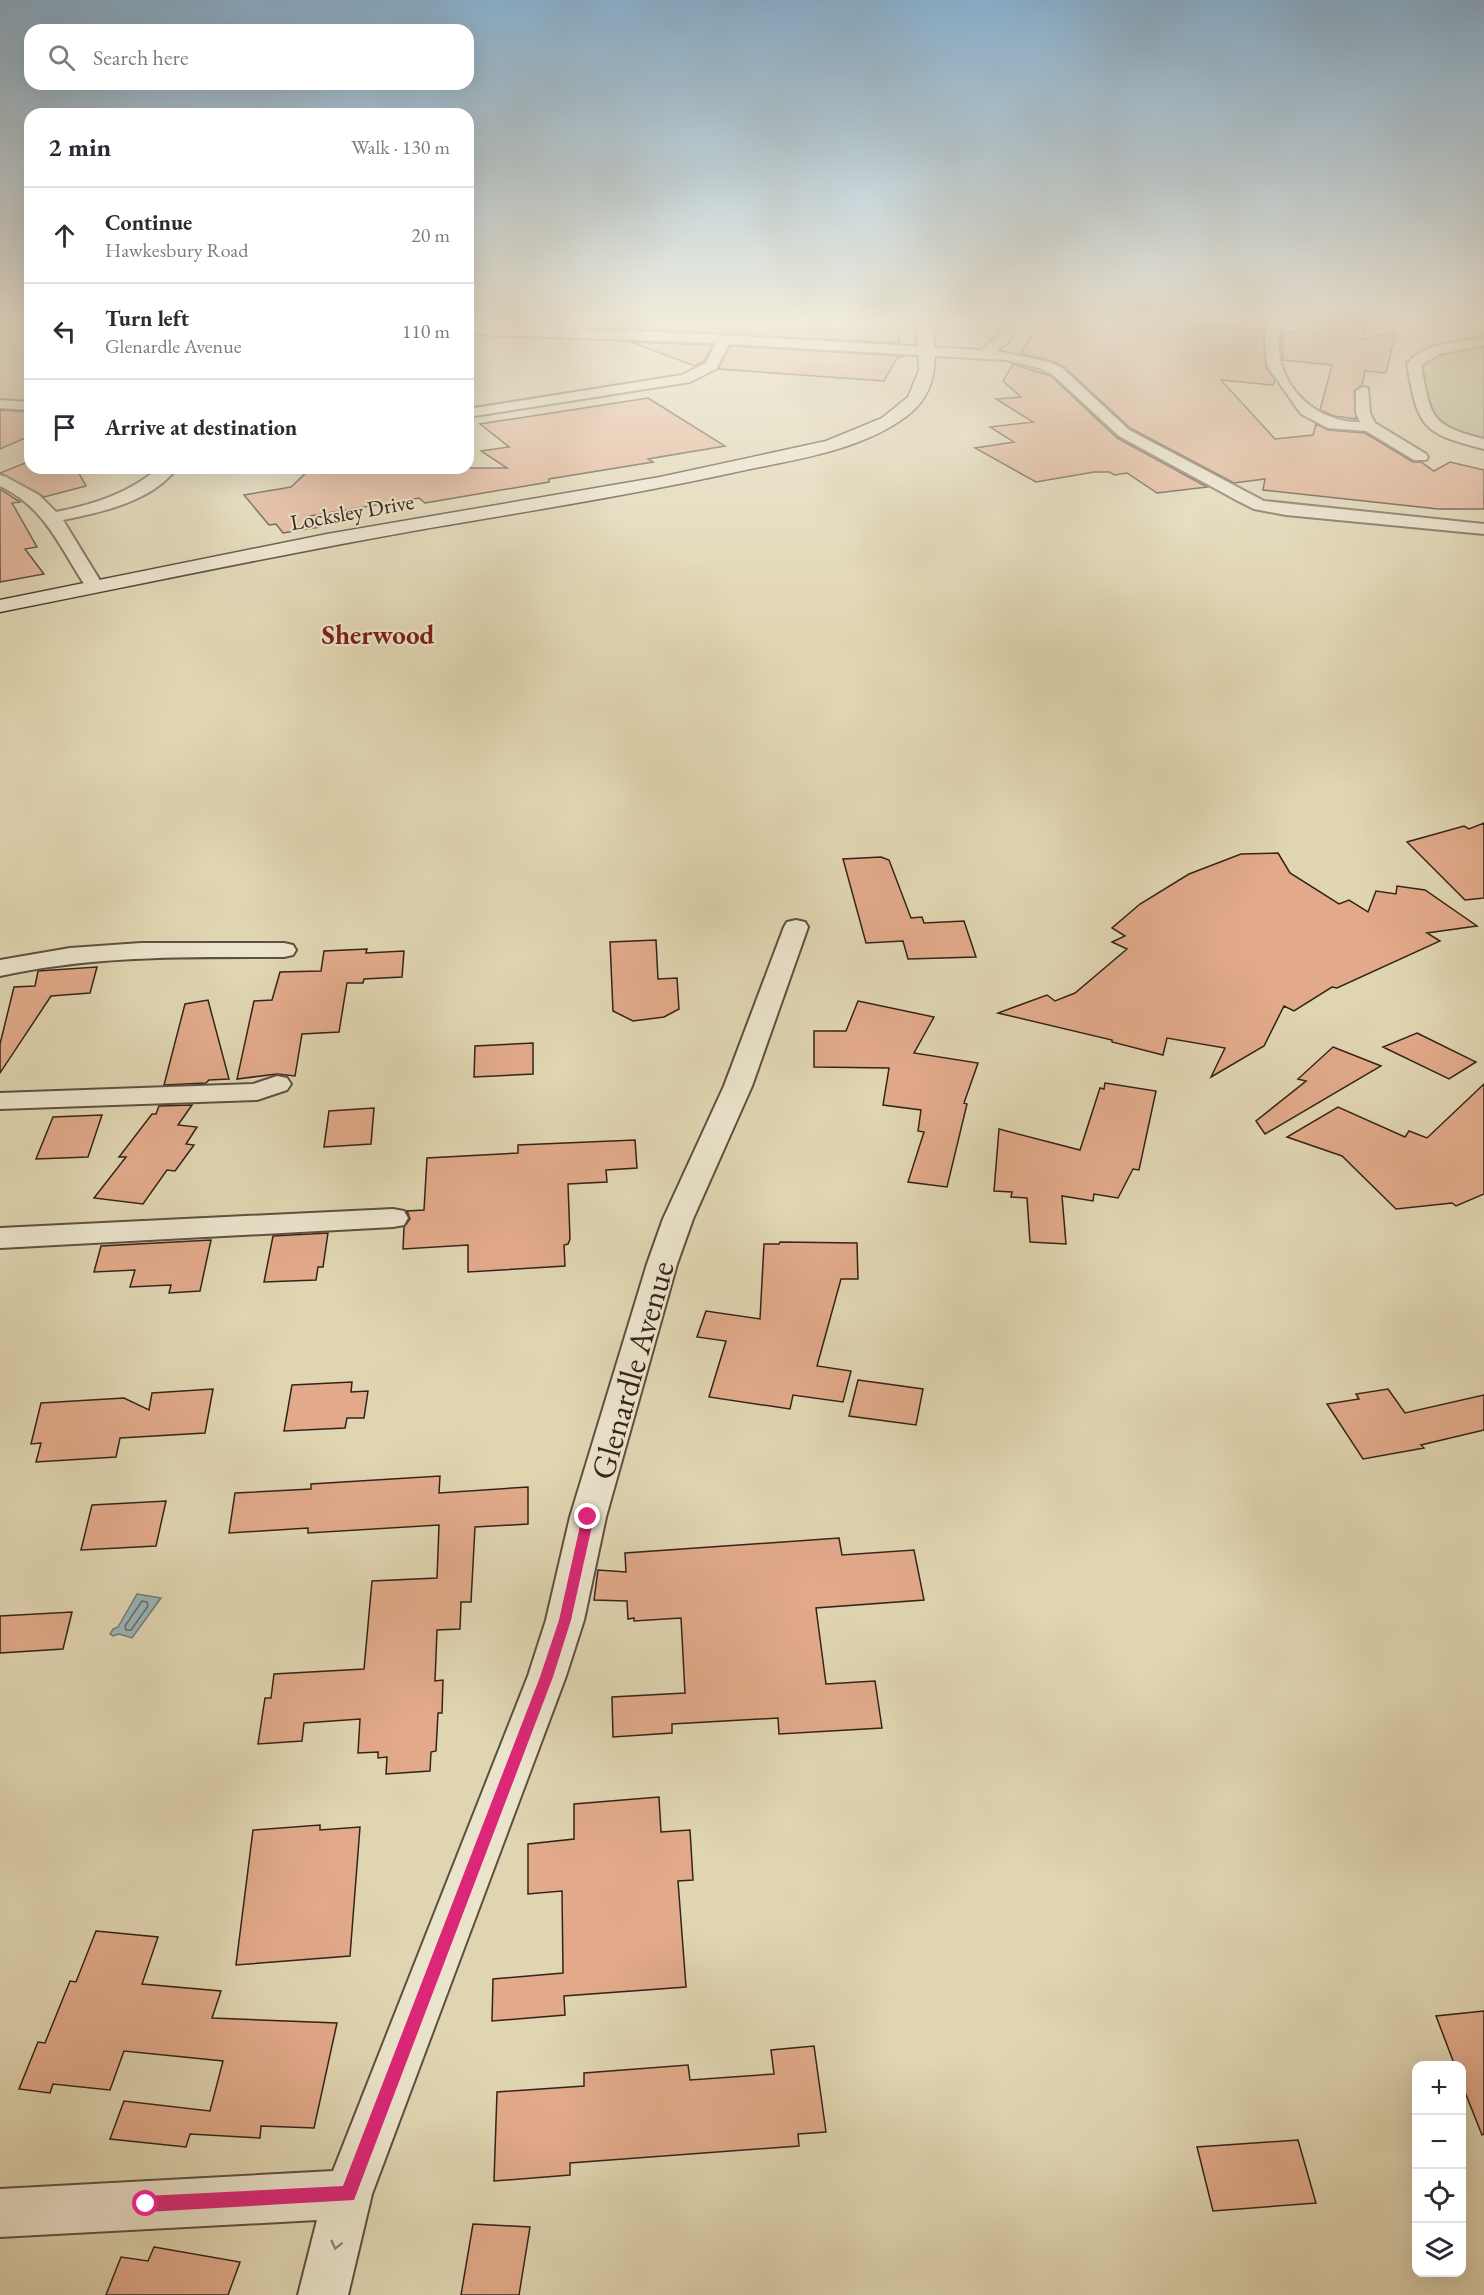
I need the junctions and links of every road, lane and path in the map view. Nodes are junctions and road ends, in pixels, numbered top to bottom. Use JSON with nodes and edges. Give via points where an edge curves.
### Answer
{"nodes":[{"id":1,"x":872,"y":428,"type":"edge"},
{"id":2,"x":1119,"y":428,"type":"edge"},
{"id":3,"x":1372,"y":428,"type":"edge"},
{"id":4,"x":1438,"y":428,"type":"edge"},
{"id":5,"x":1484,"y":444,"type":"edge"},
{"id":6,"x":1420,"y":457,"type":"dead end"},
{"id":7,"x":161,"y":474,"type":"edge"},
{"id":8,"x":0,"y":480,"type":"edge"},
{"id":9,"x":54,"y":517,"type":"junction"},
{"id":10,"x":1484,"y":529,"type":"edge"},
{"id":11,"x":94,"y":587,"type":"junction"},
{"id":12,"x":0,"y":606,"type":"edge"},
{"id":13,"x":796,"y":927,"type":"dead end"},
{"id":14,"x":284,"y":950,"type":"dead end"},
{"id":15,"x":0,"y":968,"type":"edge"},
{"id":16,"x":277,"y":1084,"type":"dead end"},
{"id":17,"x":0,"y":1101,"type":"edge"},
{"id":18,"x":393,"y":1218,"type":"dead end"},
{"id":19,"x":0,"y":1238,"type":"edge"},
{"id":20,"x":348,"y":2194,"type":"junction"},
{"id":21,"x":0,"y":2213,"type":"edge"},
{"id":22,"x":323,"y":2295,"type":"edge"}],
"edges":[{"from":1,"to":11,"type":"street","name":"Locksley Drive","via":[[796,454],[650,484],[310,543]]},
{"from":2,"to":10,"type":"street","via":[[1260,505]]},
{"from":3,"to":6,"type":"street"},
{"from":4,"to":5,"type":"street"},
{"from":7,"to":9,"type":"street","via":[[126,500]]},
{"from":8,"to":9,"type":"street","via":[[31,495]]},
{"from":9,"to":11,"type":"street"},
{"from":11,"to":12,"type":"street","name":"Locksley Drive"},
{"from":13,"to":20,"type":"street","name":"Glenardle Avenue","via":[[738,1086],[662,1264],[588,1517],[565,1620],[547,1677]]},
{"from":14,"to":15,"type":"street","via":[[134,950],[71,954]]},
{"from":16,"to":17,"type":"street","via":[[257,1092]]},
{"from":18,"to":19,"type":"street"},
{"from":20,"to":21,"type":"street"},
{"from":20,"to":22,"type":"street","name":"Glenardle Avenue","one_way":true}]}
